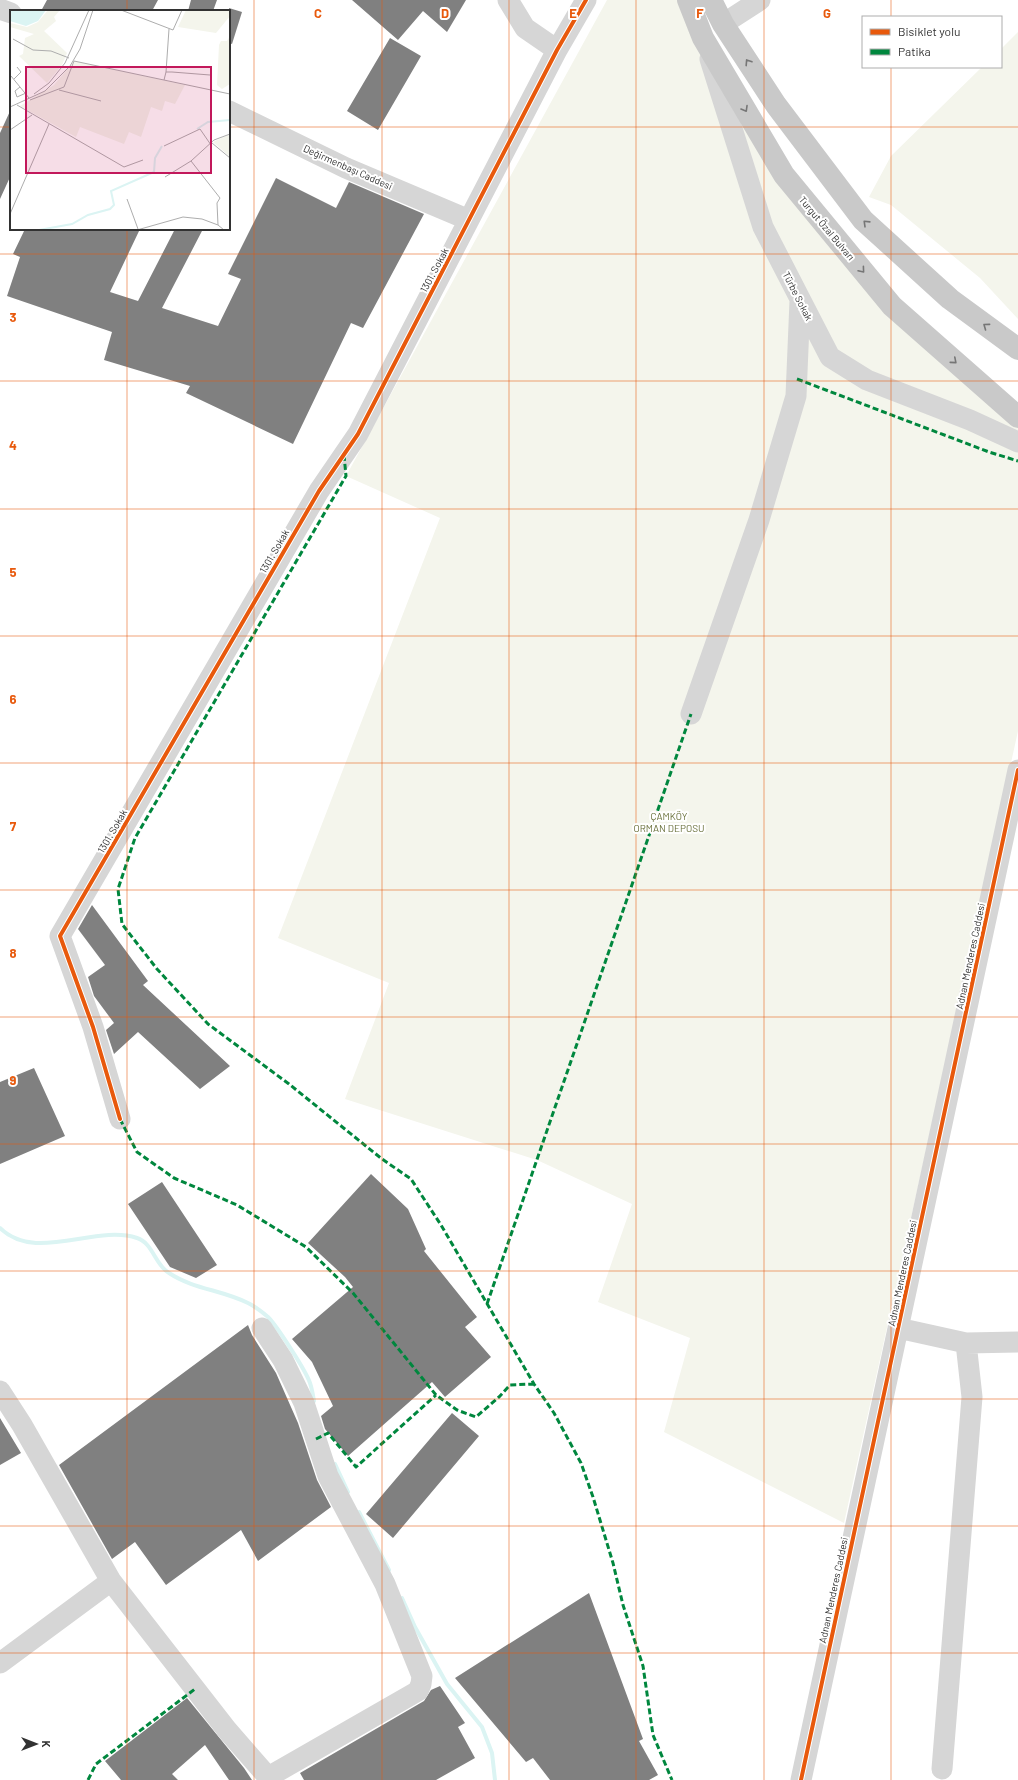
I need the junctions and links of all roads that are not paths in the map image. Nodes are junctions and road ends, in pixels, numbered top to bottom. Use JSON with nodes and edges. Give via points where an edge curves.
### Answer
{"nodes":[{"id":1,"x":508,"y":0,"type":"edge"},
{"id":2,"x":586,"y":0,"type":"edge"},
{"id":3,"x":688,"y":0,"type":"edge"},
{"id":4,"x":711,"y":0,"type":"edge"},
{"id":5,"x":760,"y":0,"type":"edge"},
{"id":6,"x":0,"y":9,"type":"edge"},
{"id":7,"x":10,"y":13,"type":"edge"},
{"id":8,"x":723,"y":24,"type":"junction"},
{"id":9,"x":704,"y":38,"type":"junction"},
{"id":10,"x":557,"y":50,"type":"junction"},
{"id":11,"x":230,"y":111,"type":"edge"},
{"id":12,"x":469,"y":220,"type":"junction"},
{"id":13,"x":800,"y":300,"type":"junction"},
{"id":14,"x":1018,"y":349,"type":"edge"},
{"id":15,"x":1018,"y":417,"type":"edge"},
{"id":16,"x":1018,"y":442,"type":"edge"},
{"id":17,"x":691,"y":714,"type":"dead end"},
{"id":18,"x":1018,"y":770,"type":"edge"},
{"id":19,"x":120,"y":1119,"type":"dead end"},
{"id":20,"x":262,"y":1328,"type":"dead end"},
{"id":21,"x":898,"y":1328,"type":"junction"},
{"id":22,"x":1018,"y":1342,"type":"edge"},
{"id":23,"x":966,"y":1343,"type":"junction"},
{"id":24,"x":0,"y":1391,"type":"edge"},
{"id":25,"x":111,"y":1581,"type":"junction"},
{"id":26,"x":0,"y":1663,"type":"edge"},
{"id":27,"x":942,"y":1769,"type":"dead end"},
{"id":28,"x":271,"y":1779,"type":"edge"},
{"id":29,"x":801,"y":1780,"type":"edge"}],
"edges":[{"from":1,"to":10,"type":"street","via":[[525,28]]},
{"from":2,"to":10,"type":"street","name":"1301. Sokak"},
{"from":3,"to":9,"type":"main road","name":"Turgut Özal Bulvarı"},
{"from":4,"to":8,"type":"main road"},
{"from":5,"to":8,"type":"street"},
{"from":6,"to":7,"type":"street"},
{"from":14,"to":8,"type":"main road","one_way":true,"via":[[950,299],[863,220],[776,105]]},
{"from":9,"to":13,"type":"street","name":"Türbe Sokak","via":[[763,227]]},
{"from":9,"to":15,"type":"main road","name":"Turgut Özal Bulvarı","one_way":true,"via":[[784,175],[892,306]]},
{"from":10,"to":12,"type":"street","name":"1301. Sokak"},
{"from":11,"to":12,"type":"street","name":"Değirmenbaşı Caddesi","via":[[346,168]]},
{"from":12,"to":19,"type":"street","name":"1301. Sokak","via":[[358,434],[315,498],[60,936],[93,1027]]},
{"from":13,"to":16,"type":"street","name":"Türbe Sokak","via":[[830,358],[867,380],[970,420]]},
{"from":13,"to":17,"type":"street","via":[[796,396],[759,520]]},
{"from":18,"to":21,"type":"street","name":"Adnan Menderes Caddesi"},
{"from":20,"to":28,"type":"street","via":[[283,1360],[304,1402],[328,1476],[385,1584],[422,1676],[418,1691]]},
{"from":21,"to":23,"type":"street"},
{"from":21,"to":29,"type":"street","name":"Adnan Menderes Caddesi"},
{"from":22,"to":23,"type":"street"},
{"from":23,"to":27,"type":"street","via":[[972,1397]]},
{"from":24,"to":25,"type":"street"},
{"from":25,"to":26,"type":"street"},
{"from":25,"to":28,"type":"street","via":[[227,1730]]}]}
